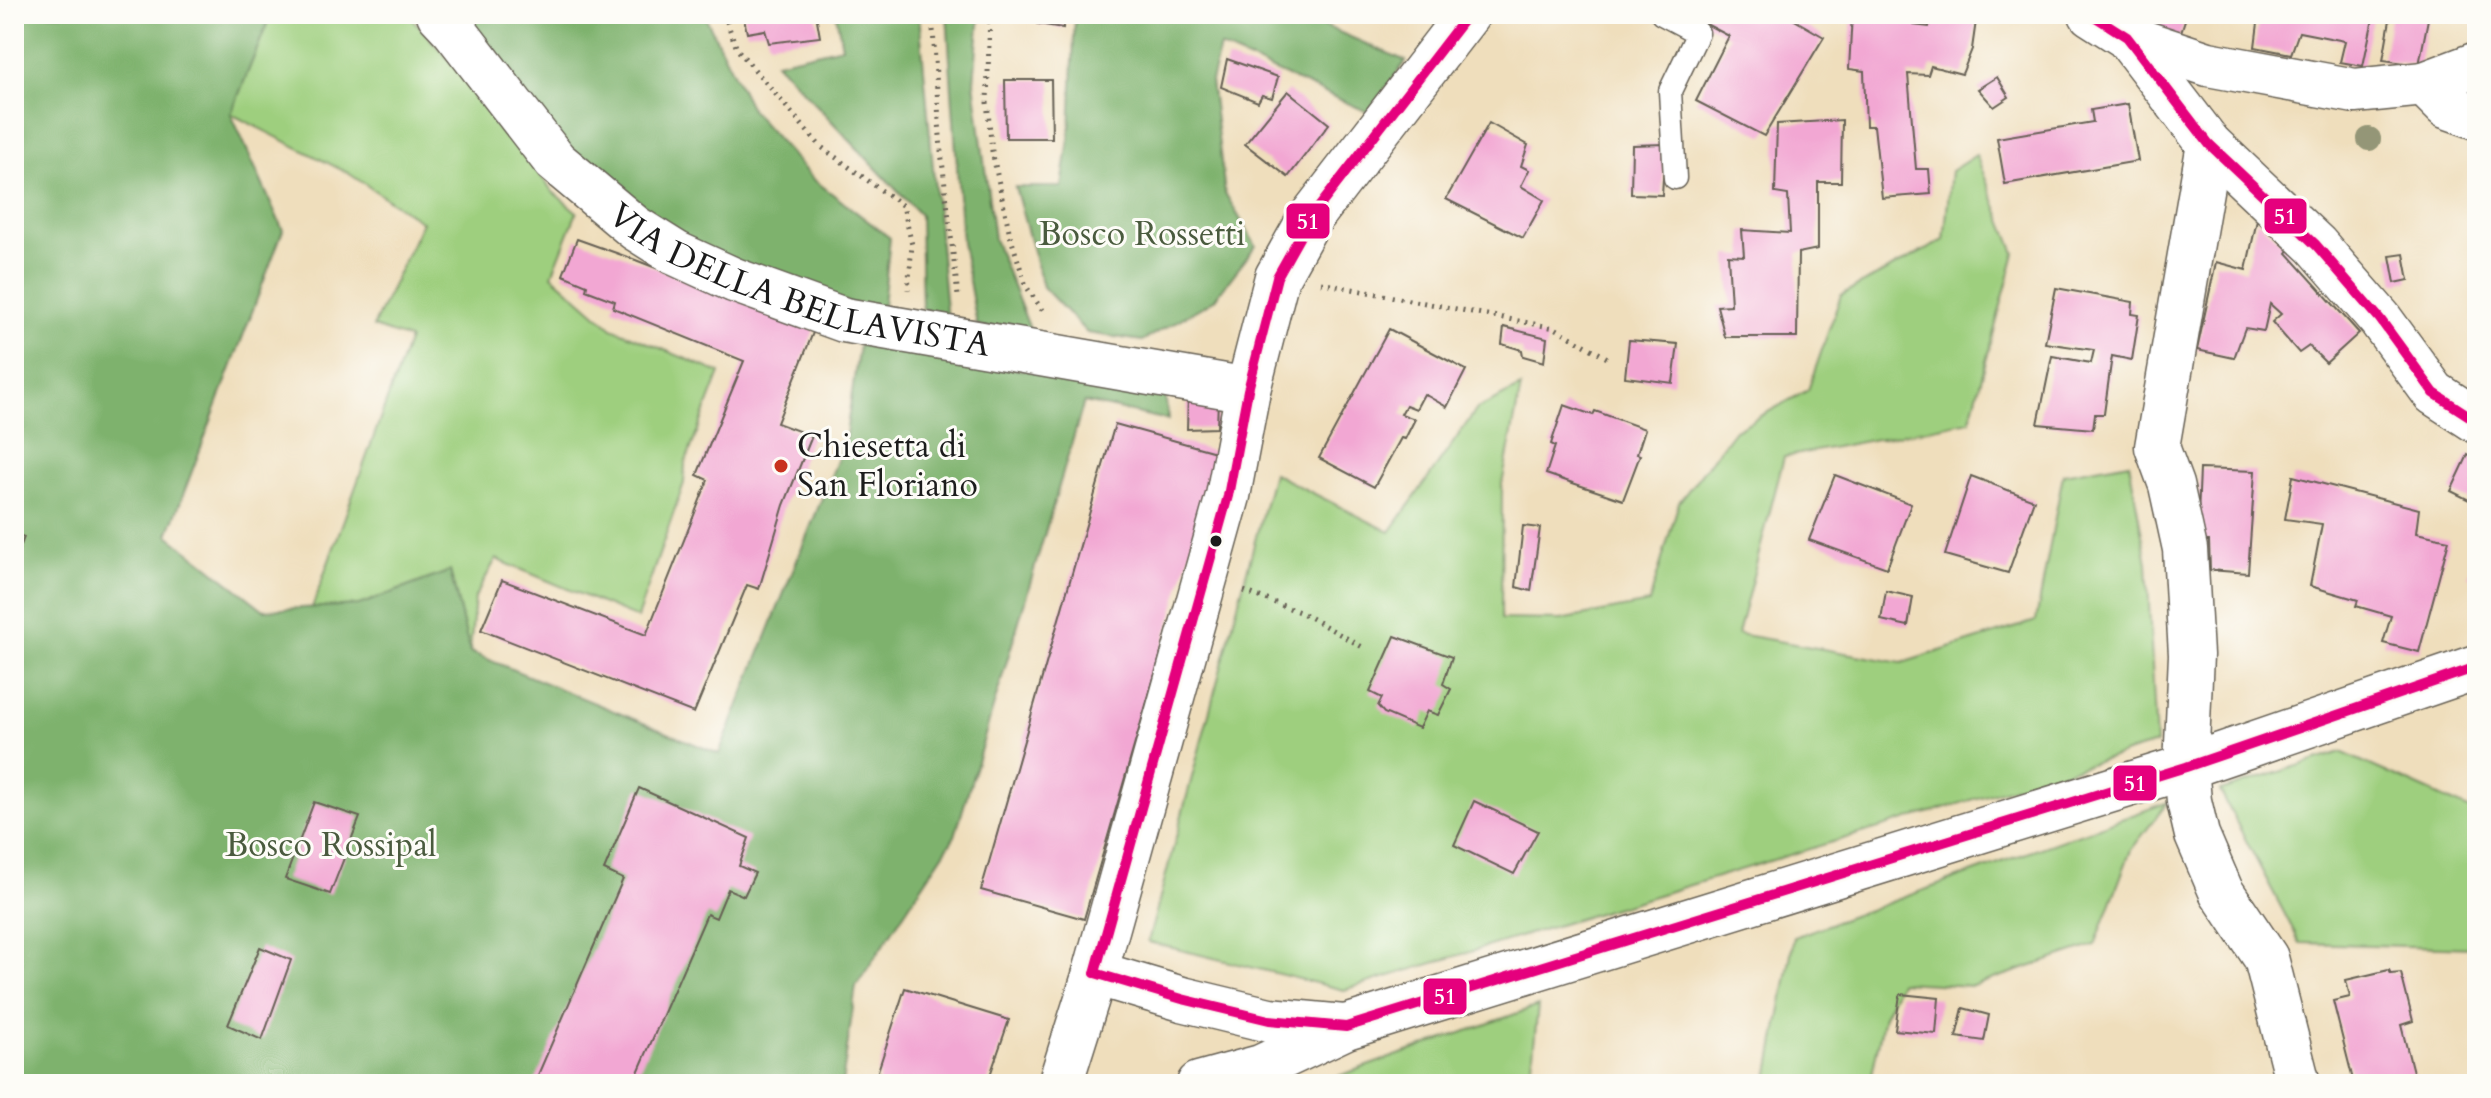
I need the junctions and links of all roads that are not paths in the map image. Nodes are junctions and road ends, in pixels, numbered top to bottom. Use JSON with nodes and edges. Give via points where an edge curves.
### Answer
{"nodes":[{"id":1,"x":439,"y":14,"type":"edge"},
{"id":2,"x":1468,"y":14,"type":"edge"},
{"id":3,"x":1662,"y":14,"type":"edge"},
{"id":4,"x":2109,"y":25,"type":"edge"},
{"id":5,"x":2477,"y":64,"type":"edge"},
{"id":6,"x":2424,"y":84,"type":"junction"},
{"id":7,"x":2477,"y":117,"type":"edge"},
{"id":8,"x":2209,"y":144,"type":"junction"},
{"id":9,"x":1675,"y":178,"type":"dead end"},
{"id":10,"x":1248,"y":390,"type":"junction"},
{"id":11,"x":2477,"y":421,"type":"edge"},
{"id":12,"x":2477,"y":667,"type":"edge"},
{"id":13,"x":2186,"y":767,"type":"junction"},
{"id":14,"x":1095,"y":973,"type":"junction"},
{"id":15,"x":1252,"y":1015,"type":"junction"},
{"id":16,"x":1346,"y":1027,"type":"junction"},
{"id":17,"x":1212,"y":1080,"type":"edge"},
{"id":18,"x":1060,"y":1084,"type":"edge"},
{"id":19,"x":2298,"y":1084,"type":"edge"}],
"edges":[{"from":1,"to":10,"type":"street","name":"VIA DELLA BELLAVISTA","via":[[555,161],[635,228],[675,253],[844,320]]},
{"from":2,"to":10,"type":"street","via":[[1309,220],[1277,277]]},
{"from":3,"to":9,"type":"lane","via":[[1698,33],[1670,91]]},
{"from":4,"to":6,"type":"street","via":[[2208,64],[2355,91]]},
{"from":4,"to":8,"type":"street"},
{"from":5,"to":6,"type":"street"},
{"from":6,"to":7,"type":"street","via":[[2446,106]]},
{"from":8,"to":11,"type":"street","via":[[2316,245],[2434,393]]},
{"from":8,"to":13,"type":"street","via":[[2157,447],[2185,549],[2191,655]]},
{"from":10,"to":14,"type":"street","via":[[1228,496]]},
{"from":12,"to":13,"type":"street"},
{"from":13,"to":16,"type":"street"},
{"from":13,"to":19,"type":"street","via":[[2197,835],[2221,891],[2266,958]]},
{"from":14,"to":15,"type":"street"},
{"from":14,"to":18,"type":"street"},
{"from":15,"to":16,"type":"street"},
{"from":15,"to":17,"type":"street","via":[[1242,1060]]},
{"from":16,"to":17,"type":"street","via":[[1261,1067]]}]}
